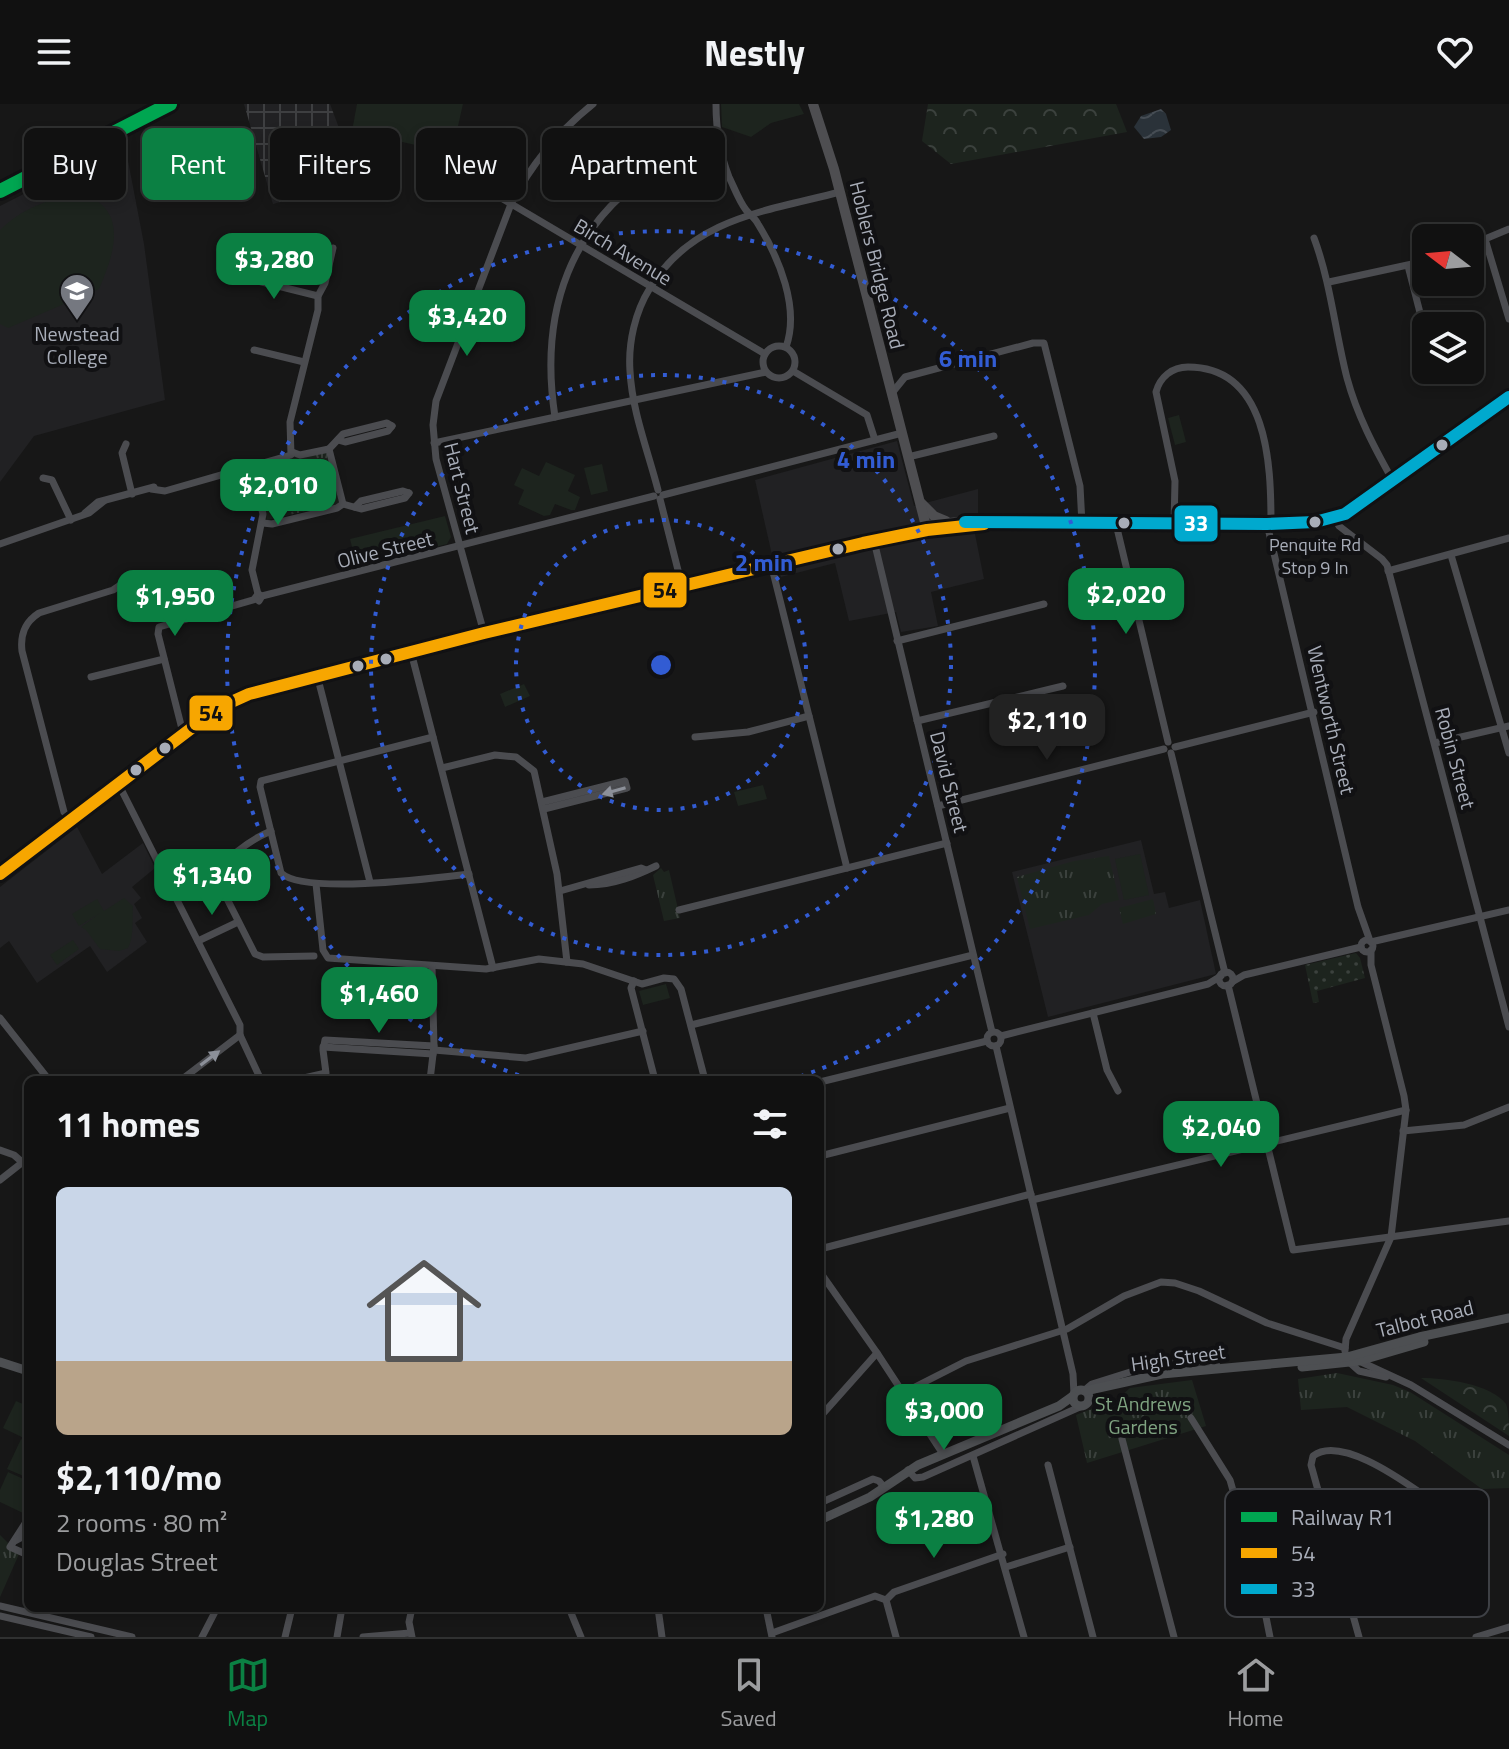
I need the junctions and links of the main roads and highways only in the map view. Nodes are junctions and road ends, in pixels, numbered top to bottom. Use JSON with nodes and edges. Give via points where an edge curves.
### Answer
{"nodes":[{"id":1,"x":813,"y":104,"type":"edge"},
{"id":2,"x":920,"y":502,"type":"junction"},
{"id":3,"x":946,"y":521,"type":"road end"},
{"id":4,"x":0,"y":874,"type":"edge"},
{"id":5,"x":1509,"y":1320,"type":"edge"},
{"id":6,"x":1351,"y":1356,"type":"joint"},
{"id":7,"x":0,"y":1362,"type":"edge"},
{"id":8,"x":24,"y":1370,"type":"edge"},
{"id":9,"x":1104,"y":1389,"type":"junction"},
{"id":10,"x":1080,"y":1392,"type":"junction"},
{"id":11,"x":1082,"y":1405,"type":"junction"},
{"id":12,"x":1059,"y":1406,"type":"junction"},
{"id":13,"x":824,"y":1518,"type":"edge"}],
"edges":[{"from":1,"to":2,"type":"highway","name":"Hoblers Bridge Road"},
{"from":2,"to":3,"type":"highway"},
{"from":2,"to":4,"type":"highway","name":"Hoblers Bridge Road","via":[[926,527],[236,698]]},
{"from":5,"to":6,"type":"main road","name":"Talbot Road"},
{"from":6,"to":9,"type":"main road","name":"High Street","via":[[1217,1369],[1194,1366]]},
{"from":7,"to":8,"type":"main road"},
{"from":9,"to":10,"type":"main road","name":"High Street"},
{"from":9,"to":11,"type":"main road","name":"High Street"},
{"from":10,"to":11,"type":"main road","via":[[1074,1402]]},
{"from":10,"to":11,"type":"main road","via":[[1089,1396]]},
{"from":10,"to":12,"type":"main road","name":"High Street"},
{"from":11,"to":12,"type":"main road","name":"High Street"},
{"from":12,"to":13,"type":"main road","name":"High Street","via":[[908,1470]]}]}
